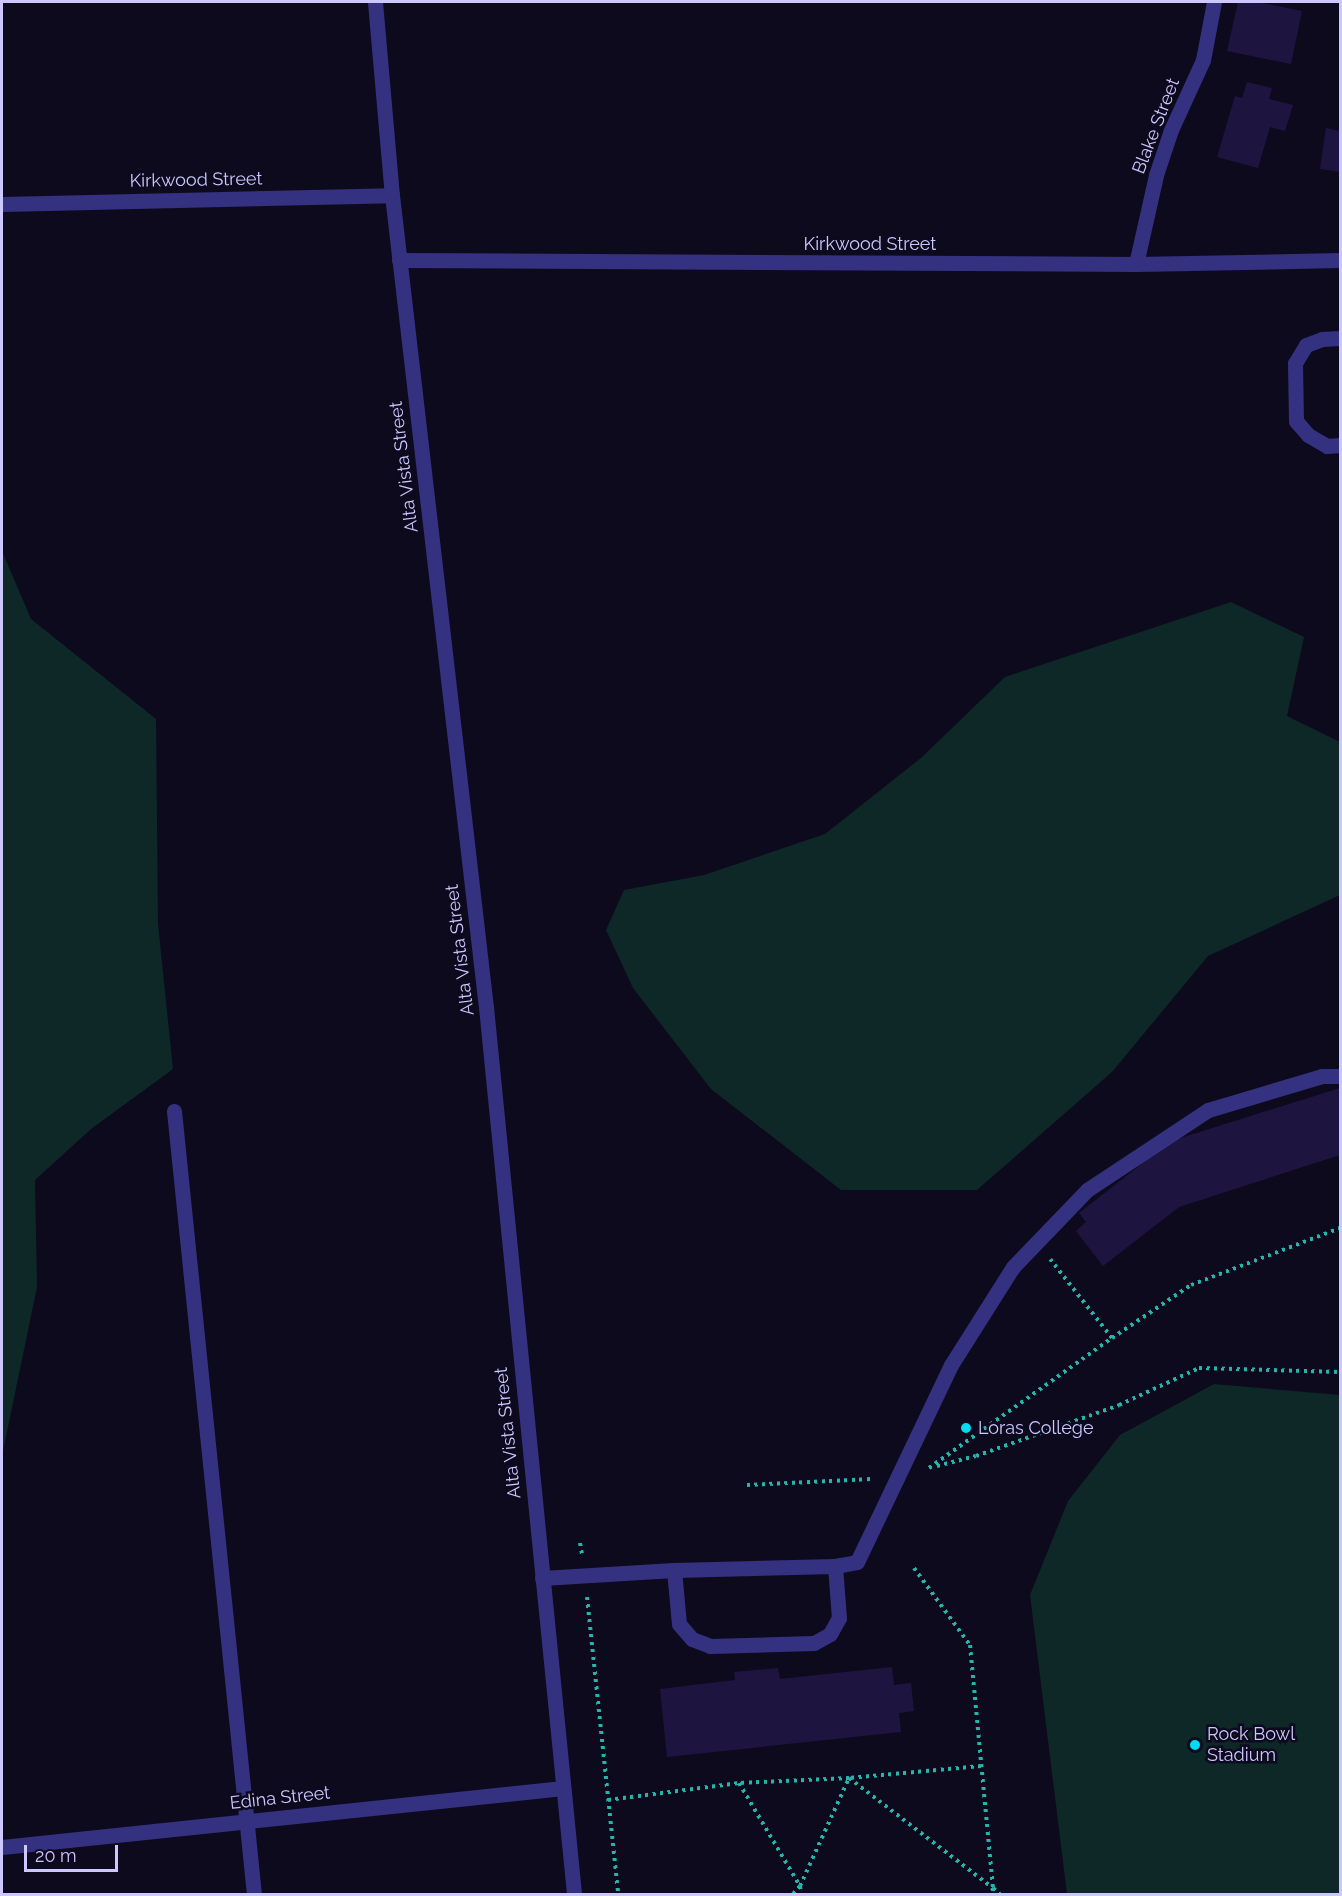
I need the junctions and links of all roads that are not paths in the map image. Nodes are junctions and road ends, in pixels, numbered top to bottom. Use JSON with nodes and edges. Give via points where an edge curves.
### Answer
{"nodes":[{"id":1,"x":375,"y":2,"type":"edge"},
{"id":2,"x":1214,"y":2,"type":"edge"},
{"id":3,"x":392,"y":195,"type":"junction"},
{"id":4,"x":2,"y":204,"type":"edge"},
{"id":5,"x":1341,"y":260,"type":"edge"},
{"id":6,"x":399,"y":261,"type":"junction"},
{"id":7,"x":1136,"y":264,"type":"junction"},
{"id":8,"x":1341,"y":338,"type":"edge"},
{"id":9,"x":1341,"y":445,"type":"edge"},
{"id":10,"x":1341,"y":1076,"type":"edge"},
{"id":11,"x":174,"y":1111,"type":"dead end"},
{"id":12,"x":836,"y":1566,"type":"junction"},
{"id":13,"x":674,"y":1570,"type":"junction"},
{"id":14,"x":542,"y":1578,"type":"junction"},
{"id":15,"x":563,"y":1788,"type":"junction"},
{"id":16,"x":246,"y":1821,"type":"junction"},
{"id":17,"x":2,"y":1847,"type":"edge"},
{"id":18,"x":254,"y":1894,"type":"edge"},
{"id":19,"x":574,"y":1894,"type":"edge"}],
"edges":[{"from":1,"to":3,"type":"street","name":"Alta Vista Street"},
{"from":2,"to":7,"type":"street","name":"Blake Street","via":[[1203,60],[1171,130],[1156,175]]},
{"from":3,"to":4,"type":"street","name":"Kirkwood Street"},
{"from":3,"to":6,"type":"street","name":"Alta Vista Street"},
{"from":5,"to":7,"type":"street","name":"Kirkwood Street"},
{"from":6,"to":7,"type":"street","name":"Kirkwood Street"},
{"from":6,"to":14,"type":"street","name":"Alta Vista Street","via":[[486,1007]]},
{"from":8,"to":9,"type":"street","via":[[1306,345],[1295,363],[1296,421],[1308,435],[1327,446]]},
{"from":10,"to":12,"type":"street","via":[[1322,1076],[1208,1110],[1087,1190],[1013,1267],[951,1365],[857,1562]]},
{"from":11,"to":16,"type":"street"},
{"from":12,"to":13,"type":"street"},
{"from":12,"to":13,"type":"street","via":[[839,1618],[830,1634],[814,1643],[710,1646],[692,1639],[679,1624]]},
{"from":13,"to":14,"type":"street"},
{"from":14,"to":15,"type":"street","name":"Alta Vista Street"},
{"from":15,"to":16,"type":"street","name":"Edina Street"},
{"from":15,"to":19,"type":"street","name":"Alta Vista Street"},
{"from":16,"to":17,"type":"street","name":"Edina Street"},
{"from":16,"to":18,"type":"street"}]}
